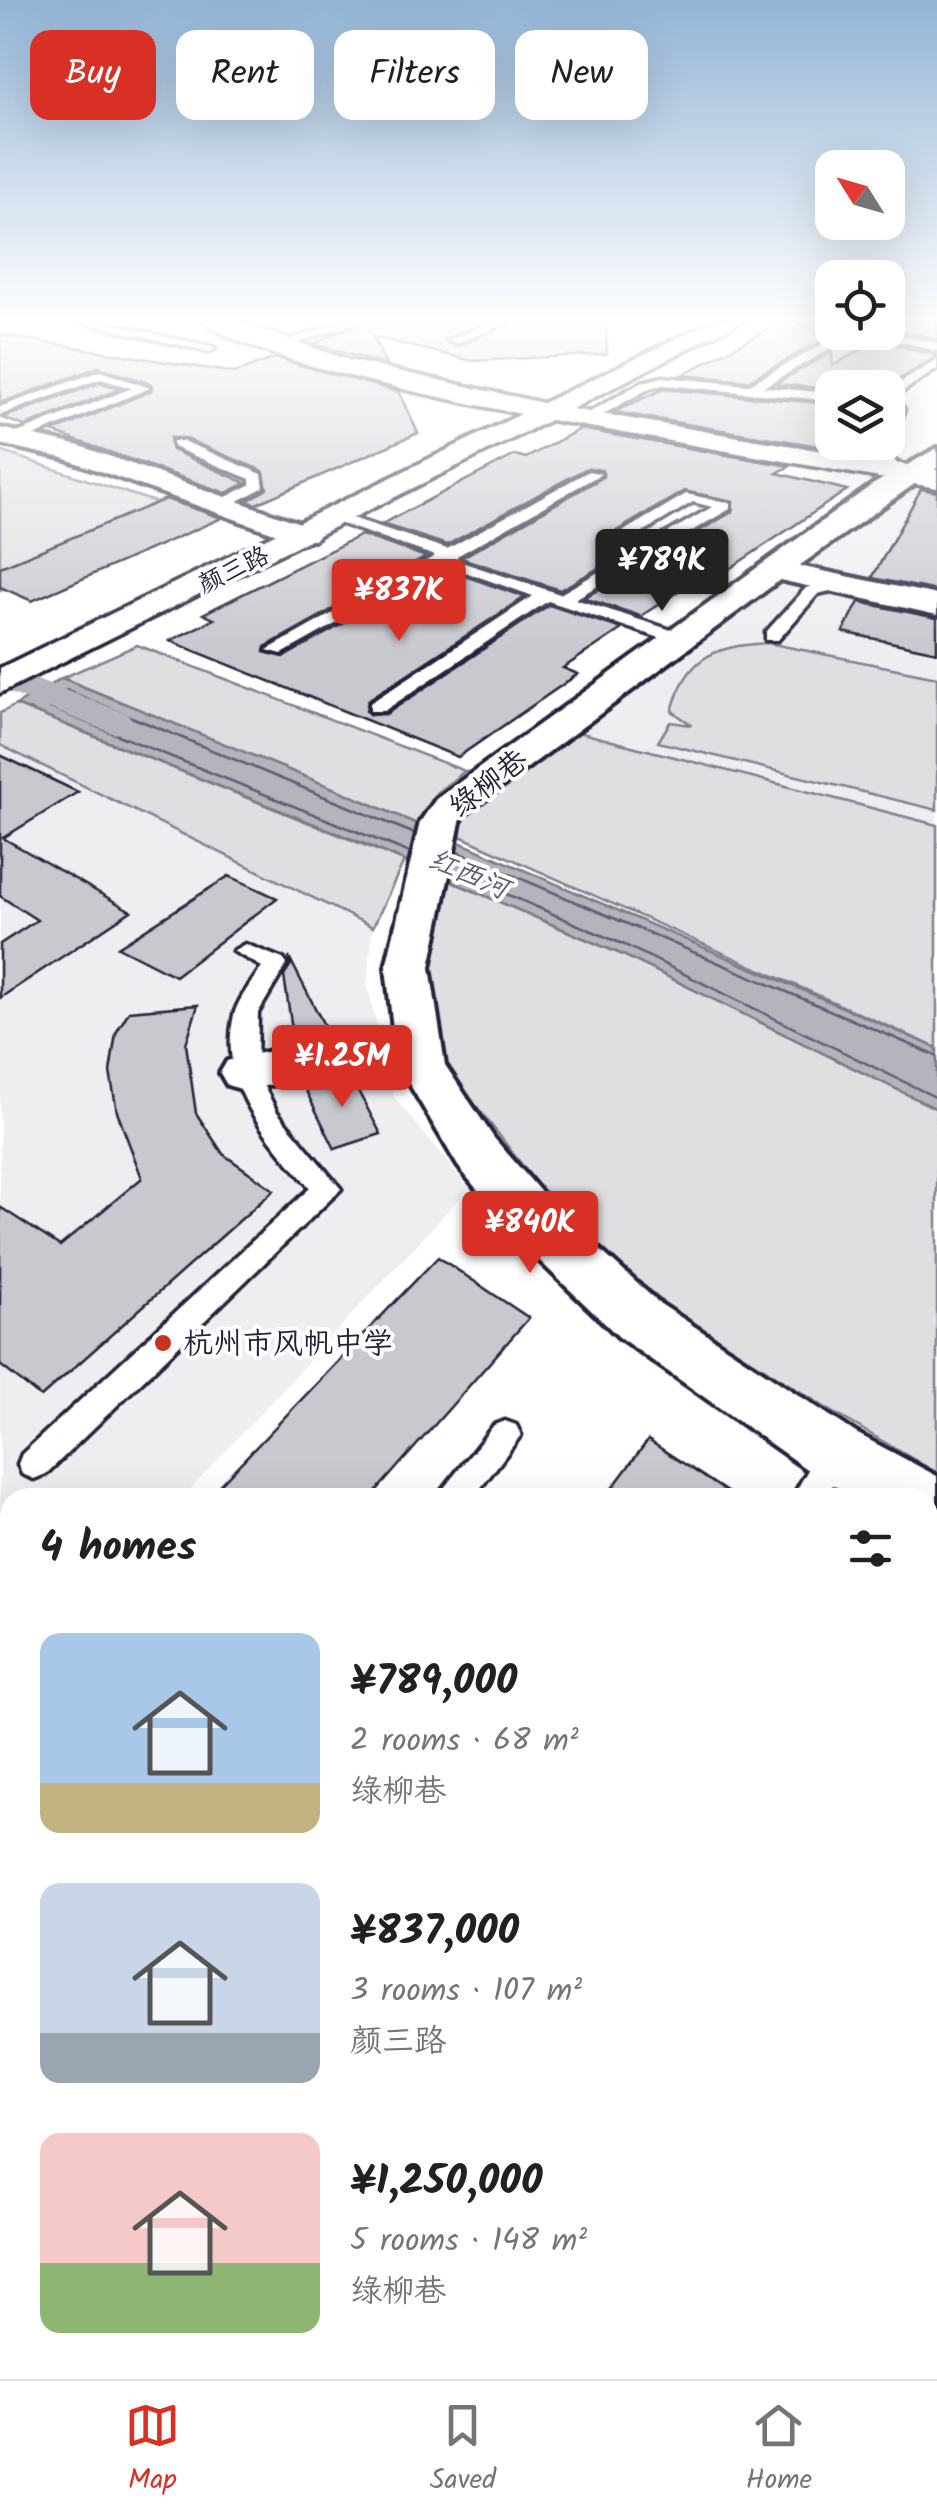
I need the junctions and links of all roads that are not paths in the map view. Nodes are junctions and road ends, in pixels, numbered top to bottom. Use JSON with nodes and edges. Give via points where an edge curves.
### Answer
{"nodes":[{"id":1,"x":512,"y":430,"type":"edge"},
{"id":2,"x":643,"y":430,"type":"edge"},
{"id":3,"x":7,"y":438,"type":"edge"},
{"id":4,"x":178,"y":444,"type":"dead end"},
{"id":5,"x":920,"y":470,"type":"edge"},
{"id":6,"x":594,"y":474,"type":"dead end"},
{"id":7,"x":221,"y":505,"type":"junction"},
{"id":8,"x":338,"y":518,"type":"junction"},
{"id":9,"x":304,"y":534,"type":"junction"},
{"id":10,"x":449,"y":554,"type":"junction"},
{"id":11,"x":638,"y":556,"type":"junction"},
{"id":12,"x":774,"y":570,"type":"junction"},
{"id":13,"x":836,"y":584,"type":"junction"},
{"id":14,"x":554,"y":598,"type":"junction"},
{"id":15,"x":937,"y":604,"type":"edge"},
{"id":16,"x":772,"y":636,"type":"dead end"},
{"id":17,"x":681,"y":639,"type":"junction"},
{"id":18,"x":276,"y":650,"type":"dead end"},
{"id":19,"x":16,"y":675,"type":"edge"},
{"id":20,"x":377,"y":707,"type":"dead end"},
{"id":21,"x":245,"y":952,"type":"dead end"},
{"id":22,"x":418,"y":1042,"type":"junction"},
{"id":23,"x":244,"y":1073,"type":"junction"},
{"id":24,"x":506,"y":1434,"type":"dead end"},
{"id":25,"x":34,"y":1464,"type":"dead end"},
{"id":26,"x":821,"y":1475,"type":"edge"},
{"id":27,"x":460,"y":1488,"type":"edge"},
{"id":28,"x":875,"y":1488,"type":"edge"}],
"edges":[{"from":1,"to":8,"type":"street","name":"颜三路"},
{"from":2,"to":5,"type":"street"},
{"from":3,"to":7,"type":"street","via":[[71,452]]},
{"from":4,"to":7,"type":"lane","via":[[257,477],[257,487]]},
{"from":5,"to":12,"type":"street","name":"绿柳巷"},
{"from":6,"to":10,"type":"lane"},
{"from":7,"to":9,"type":"street"},
{"from":8,"to":9,"type":"street","name":"颜三路"},
{"from":8,"to":10,"type":"lane"},
{"from":9,"to":19,"type":"street","name":"颜三路"},
{"from":10,"to":14,"type":"lane","via":[[450,564]]},
{"from":10,"to":18,"type":"lane"},
{"from":11,"to":11,"type":"lane","via":[[696,522],[725,506],[692,497],[607,547]]},
{"from":11,"to":14,"type":"lane"},
{"from":12,"to":13,"type":"street"},
{"from":12,"to":17,"type":"street","name":"绿柳巷"},
{"from":13,"to":15,"type":"street"},
{"from":13,"to":16,"type":"lane","via":[[812,591]]},
{"from":14,"to":17,"type":"lane"},
{"from":14,"to":20,"type":"lane"},
{"from":17,"to":22,"type":"street","name":"绿柳巷","via":[[478,784],[440,822],[408,967]]},
{"from":21,"to":23,"type":"lane","via":[[275,964],[246,1013]]},
{"from":22,"to":23,"type":"street"},
{"from":22,"to":26,"type":"street","name":"绿柳巷","via":[[422,1067],[476,1152],[540,1228]]},
{"from":23,"to":25,"type":"lane","via":[[267,1118],[327,1190]]},
{"from":24,"to":27,"type":"lane"},
{"from":26,"to":28,"type":"street","name":"绿柳巷"}]}
